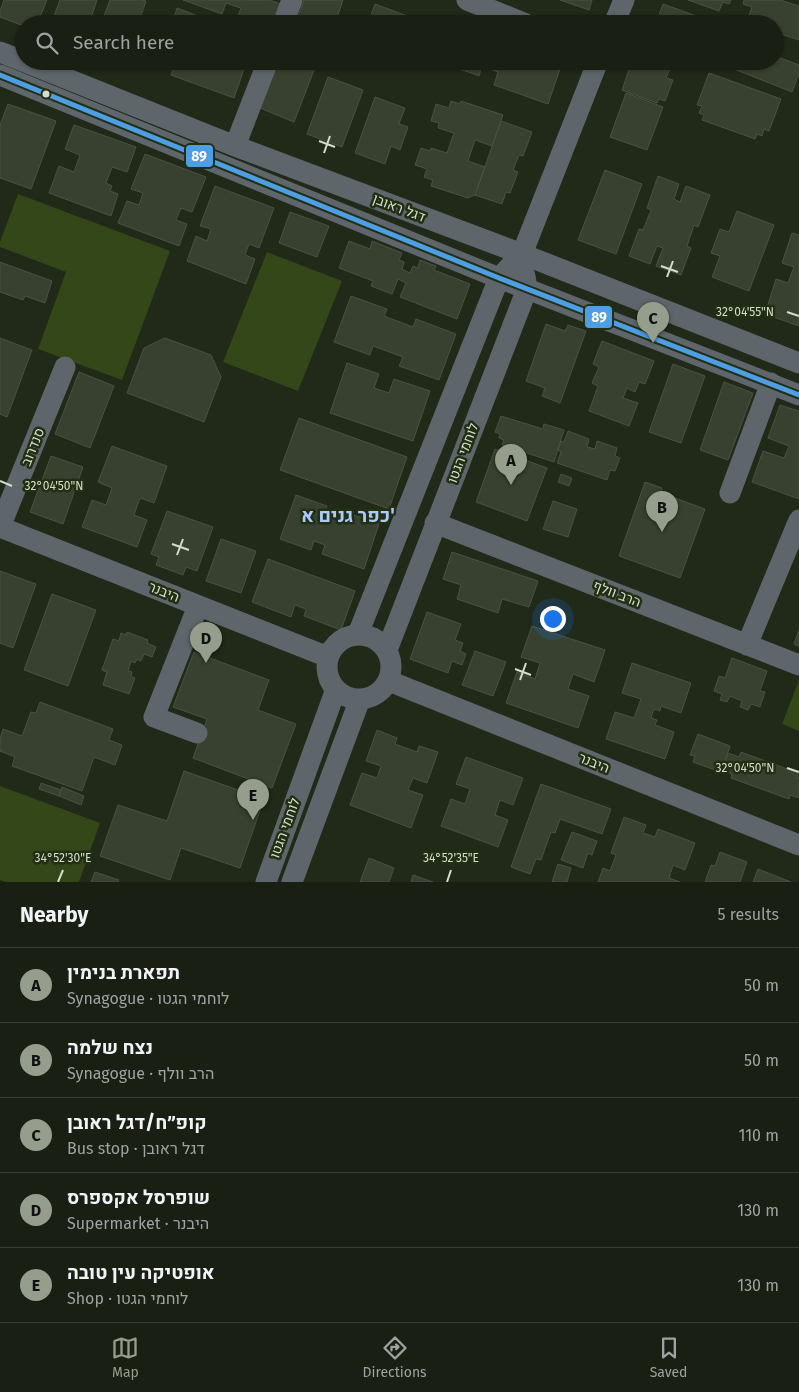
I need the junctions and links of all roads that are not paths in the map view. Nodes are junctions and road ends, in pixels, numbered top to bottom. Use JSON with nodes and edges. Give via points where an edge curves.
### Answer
{"nodes":[{"id":1,"x":292,"y":0,"type":"edge"},
{"id":2,"x":467,"y":0,"type":"edge"},
{"id":3,"x":624,"y":0,"type":"edge"},
{"id":4,"x":286,"y":15,"type":"edge"},
{"id":5,"x":504,"y":15,"type":"edge"},
{"id":6,"x":618,"y":15,"type":"edge"},
{"id":7,"x":0,"y":52,"type":"edge"},
{"id":8,"x":15,"y":58,"type":"edge"},
{"id":9,"x":45,"y":70,"type":"edge"},
{"id":10,"x":265,"y":70,"type":"edge"},
{"id":11,"x":594,"y":70,"type":"edge"},
{"id":12,"x":0,"y":75,"type":"edge"},
{"id":13,"x":235,"y":146,"type":"junction"},
{"id":14,"x":522,"y":254,"type":"junction"},
{"id":15,"x":499,"y":278,"type":"junction"},
{"id":16,"x":527,"y":289,"type":"junction"},
{"id":17,"x":799,"y":363,"type":"edge"},
{"id":18,"x":65,"y":367,"type":"dead end"},
{"id":19,"x":771,"y":384,"type":"junction"},
{"id":20,"x":799,"y":395,"type":"edge"},
{"id":21,"x":730,"y":493,"type":"dead end"},
{"id":22,"x":799,"y":520,"type":"edge"},
{"id":23,"x":435,"y":523,"type":"junction"},
{"id":24,"x":0,"y":527,"type":"edge"},
{"id":25,"x":198,"y":606,"type":"junction"},
{"id":26,"x":358,"y":634,"type":"junction"},
{"id":27,"x":747,"y":645,"type":"junction"},
{"id":28,"x":387,"y":650,"type":"junction"},
{"id":29,"x":328,"y":657,"type":"junction"},
{"id":30,"x":799,"y":665,"type":"edge"},
{"id":31,"x":389,"y":681,"type":"junction"},
{"id":32,"x":336,"y":689,"type":"junction"},
{"id":33,"x":360,"y":699,"type":"junction"},
{"id":34,"x":197,"y":733,"type":"dead end"},
{"id":35,"x":799,"y":845,"type":"edge"},
{"id":36,"x":266,"y":882,"type":"edge"},
{"id":37,"x":292,"y":882,"type":"edge"}],
"edges":[{"from":1,"to":4,"type":"street"},
{"from":2,"to":5,"type":"street"},
{"from":3,"to":6,"type":"street"},
{"from":7,"to":8,"type":"street","name":"דגל ראובן"},
{"from":9,"to":13,"type":"street","name":"דגל ראובן"},
{"from":10,"to":13,"type":"street"},
{"from":11,"to":14,"type":"street","name":"לוחמי הגטו"},
{"from":12,"to":15,"type":"street","name":"דגל ראובן"},
{"from":13,"to":14,"type":"street","name":"דגל ראובן"},
{"from":14,"to":15,"type":"street","name":"לוחמי הגטו"},
{"from":14,"to":16,"type":"street","name":"לוחמי הגטו"},
{"from":14,"to":17,"type":"street","name":"דגל ראובן"},
{"from":15,"to":16,"type":"street","name":"דגל ראובן"},
{"from":15,"to":26,"type":"street","name":"לוחמי הגטו"},
{"from":16,"to":19,"type":"street","name":"דגל ראובן"},
{"from":16,"to":23,"type":"street","name":"לוחמי הגטו"},
{"from":18,"to":24,"type":"street","name":"סנדרוב"},
{"from":19,"to":20,"type":"street","name":"דגל ראובן"},
{"from":19,"to":21,"type":"street"},
{"from":22,"to":27,"type":"street"},
{"from":23,"to":27,"type":"street","name":"הרב וולף"},
{"from":23,"to":28,"type":"street","name":"לוחמי הגטו"},
{"from":24,"to":25,"type":"street","name":"היבנר"},
{"from":25,"to":29,"type":"street","name":"היבנר"},
{"from":25,"to":34,"type":"street","via":[[154,716]]},
{"from":26,"to":28,"type":"street","via":[[378,640]]},
{"from":26,"to":29,"type":"street","via":[[336,644]]},
{"from":27,"to":30,"type":"street","name":"הרב וולף"},
{"from":28,"to":31,"type":"street","via":[[392,672]]},
{"from":29,"to":32,"type":"street","via":[[327,671]]},
{"from":31,"to":33,"type":"street","via":[[380,692]]},
{"from":31,"to":35,"type":"street","name":"היבנר"},
{"from":32,"to":33,"type":"street"},
{"from":32,"to":36,"type":"street","name":"לוחמי הגטו"},
{"from":33,"to":37,"type":"street","name":"לוחמי הגטו"}]}
